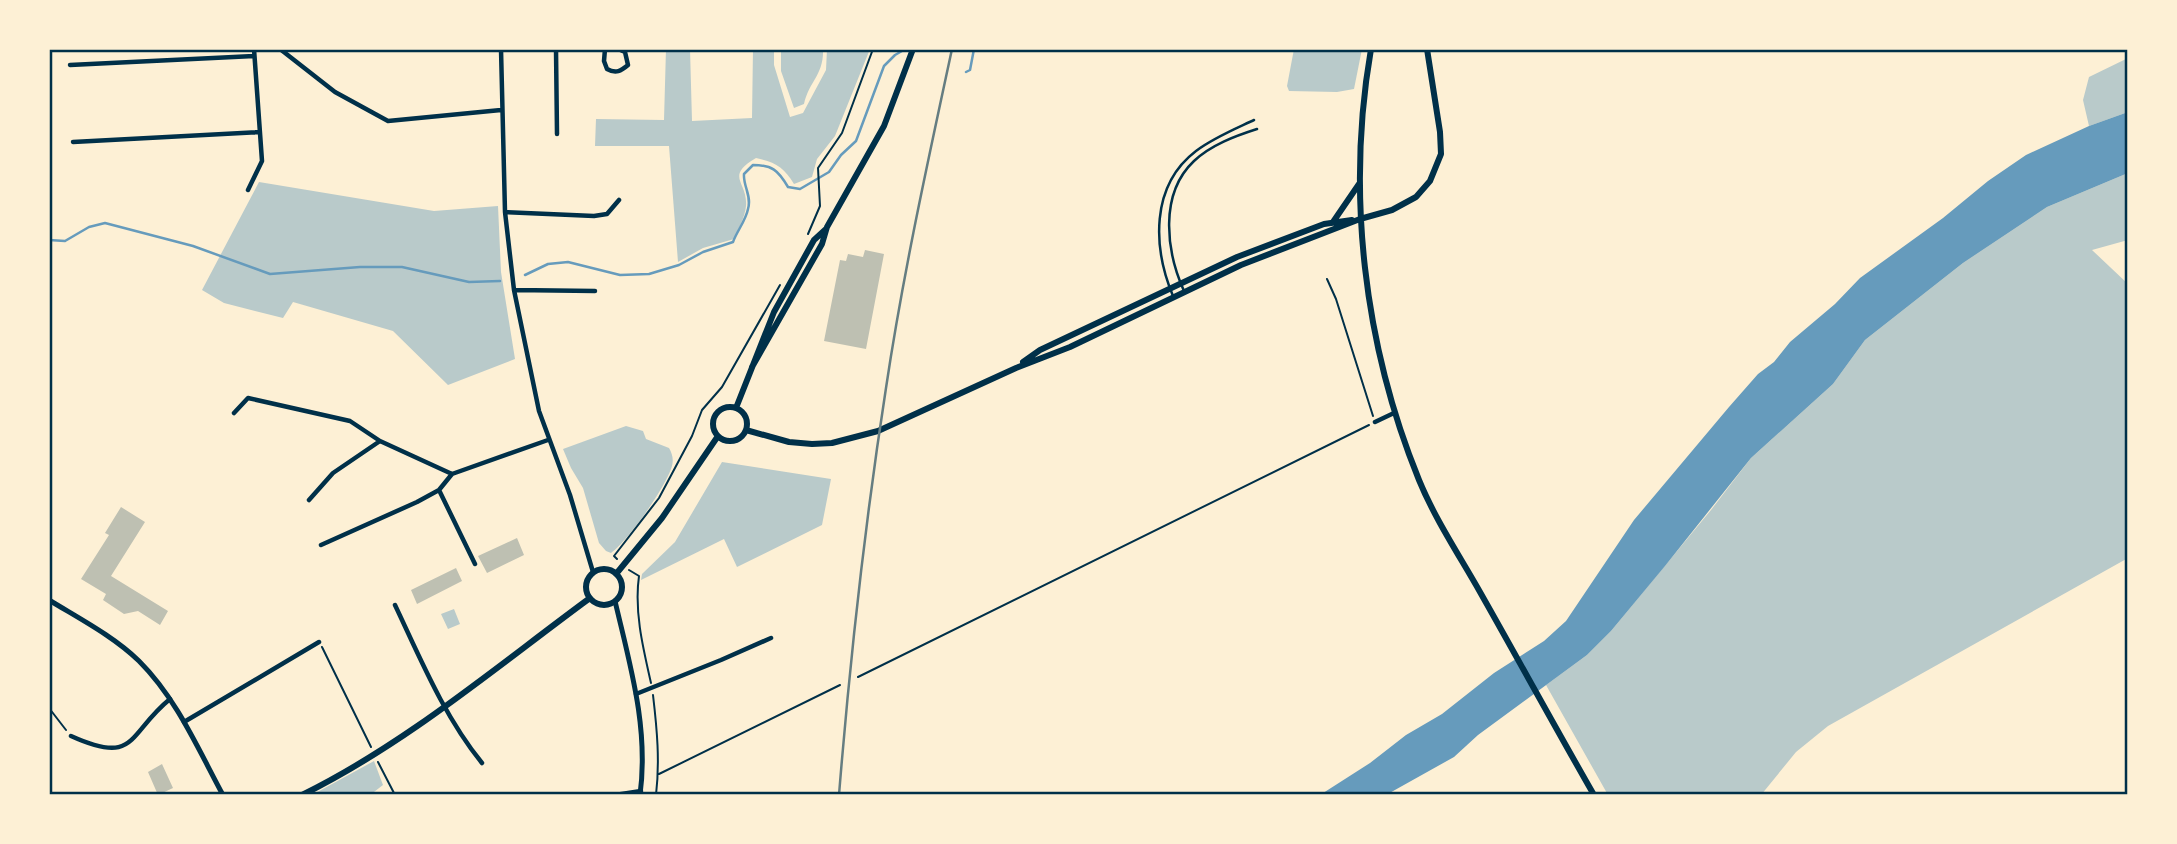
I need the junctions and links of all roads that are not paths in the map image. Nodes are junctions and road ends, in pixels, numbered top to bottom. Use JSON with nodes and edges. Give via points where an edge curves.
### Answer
{"nodes":[{"id":1,"x":254,"y":49,"type":"edge"},
{"id":2,"x":280,"y":49,"type":"edge"},
{"id":3,"x":500,"y":49,"type":"edge"},
{"id":4,"x":556,"y":49,"type":"edge"},
{"id":5,"x":596,"y":49,"type":"edge"},
{"id":6,"x":605,"y":49,"type":"edge"},
{"id":7,"x":612,"y":49,"type":"edge"},
{"id":8,"x":618,"y":49,"type":"edge"},
{"id":9,"x":913,"y":49,"type":"edge"},
{"id":10,"x":1371,"y":49,"type":"edge"},
{"id":11,"x":1427,"y":49,"type":"edge"},
{"id":12,"x":254,"y":56,"type":"junction"},
{"id":13,"x":70,"y":65,"type":"dead end"},
{"id":14,"x":501,"y":110,"type":"junction"},
{"id":15,"x":1254,"y":120,"type":"dead end"},
{"id":16,"x":1257,"y":129,"type":"dead end"},
{"id":17,"x":260,"y":132,"type":"junction"},
{"id":18,"x":557,"y":134,"type":"dead end"},
{"id":19,"x":74,"y":142,"type":"dead end"},
{"id":20,"x":1360,"y":183,"type":"junction"},
{"id":21,"x":248,"y":190,"type":"dead end"},
{"id":22,"x":619,"y":200,"type":"dead end"},
{"id":23,"x":505,"y":212,"type":"junction"},
{"id":24,"x":1360,"y":219,"type":"junction"},
{"id":25,"x":1333,"y":222,"type":"junction"},
{"id":26,"x":1181,"y":283,"type":"junction"},
{"id":27,"x":1169,"y":288,"type":"junction"},
{"id":28,"x":514,"y":290,"type":"junction"},
{"id":29,"x":596,"y":291,"type":"dead end"},
{"id":30,"x":1184,"y":291,"type":"junction"},
{"id":31,"x":1173,"y":296,"type":"junction"},
{"id":32,"x":1016,"y":368,"type":"junction"},
{"id":33,"x":736,"y":408,"type":"junction"},
{"id":34,"x":234,"y":412,"type":"dead end"},
{"id":35,"x":1394,"y":413,"type":"junction"},
{"id":36,"x":1375,"y":422,"type":"road end"},
{"id":37,"x":746,"y":430,"type":"junction"},
{"id":38,"x":718,"y":436,"type":"junction"},
{"id":39,"x":548,"y":440,"type":"junction"},
{"id":40,"x":380,"y":441,"type":"junction"},
{"id":41,"x":453,"y":474,"type":"junction"},
{"id":42,"x":439,"y":489,"type":"junction"},
{"id":43,"x":309,"y":500,"type":"dead end"},
{"id":44,"x":321,"y":545,"type":"dead end"},
{"id":45,"x":475,"y":564,"type":"dead end"},
{"id":46,"x":593,"y":572,"type":"junction"},
{"id":47,"x":617,"y":574,"type":"junction"},
{"id":48,"x":590,"y":598,"type":"junction"},
{"id":49,"x":49,"y":600,"type":"edge"},
{"id":50,"x":615,"y":600,"type":"junction"},
{"id":51,"x":395,"y":606,"type":"dead end"},
{"id":52,"x":771,"y":638,"type":"dead end"},
{"id":53,"x":319,"y":642,"type":"road end"},
{"id":54,"x":636,"y":694,"type":"junction"},
{"id":55,"x":170,"y":699,"type":"junction"},
{"id":56,"x":444,"y":708,"type":"junction"},
{"id":57,"x":184,"y":722,"type":"junction"},
{"id":58,"x":71,"y":736,"type":"road end"},
{"id":59,"x":482,"y":762,"type":"dead end"},
{"id":60,"x":641,"y":793,"type":"edge"},
{"id":61,"x":223,"y":795,"type":"edge"},
{"id":62,"x":302,"y":795,"type":"edge"},
{"id":63,"x":615,"y":795,"type":"edge"},
{"id":64,"x":1594,"y":795,"type":"edge"}],
"edges":[{"from":1,"to":12,"type":"street"},
{"from":2,"to":14,"type":"street","via":[[335,92],[388,121]]},
{"from":3,"to":14,"type":"street"},
{"from":4,"to":18,"type":"street"},
{"from":5,"to":6,"type":"street"},
{"from":6,"to":7,"type":"street"},
{"from":6,"to":8,"type":"street","via":[[604,61],[613,72],[628,65],[625,52]]},
{"from":9,"to":33,"type":"main road","via":[[884,126],[774,312]]},
{"from":10,"to":20,"type":"main road"},
{"from":11,"to":24,"type":"main road","via":[[1441,153],[1430,181],[1416,197]]},
{"from":12,"to":13,"type":"street"},
{"from":12,"to":17,"type":"street"},
{"from":14,"to":23,"type":"street"},
{"from":15,"to":27,"type":"lane","via":[[1199,149],[1168,187],[1159,217],[1158,245]]},
{"from":16,"to":26,"type":"lane","via":[[1207,151],[1181,178],[1171,202],[1168,228]]},
{"from":17,"to":19,"type":"street"},
{"from":17,"to":21,"type":"street","via":[[262,161]]},
{"from":20,"to":24,"type":"main road"},
{"from":20,"to":25,"type":"main road"},
{"from":22,"to":23,"type":"street","via":[[607,214],[594,216]]},
{"from":23,"to":28,"type":"street"},
{"from":24,"to":25,"type":"main road"},
{"from":24,"to":30,"type":"main road"},
{"from":24,"to":35,"type":"main road","via":[[1366,278]]},
{"from":25,"to":26,"type":"main road"},
{"from":26,"to":27,"type":"main road"},
{"from":26,"to":30,"type":"lane"},
{"from":27,"to":31,"type":"lane"},
{"from":27,"to":32,"type":"main road","via":[[1040,350]]},
{"from":28,"to":29,"type":"street"},
{"from":28,"to":39,"type":"street"},
{"from":30,"to":31,"type":"main road"},
{"from":31,"to":32,"type":"main road"},
{"from":32,"to":37,"type":"main road","via":[[878,431],[832,443],[789,442]]},
{"from":33,"to":37,"type":"main road","via":[[744,414]]},
{"from":33,"to":38,"type":"main road","via":[[724,408],[716,416]]},
{"from":34,"to":40,"type":"street","via":[[248,398],[350,421]]},
{"from":35,"to":36,"type":"street"},
{"from":35,"to":64,"type":"main road","via":[[1420,483]]},
{"from":37,"to":38,"type":"main road","via":[[734,441]]},
{"from":38,"to":47,"type":"main road","via":[[663,518]]},
{"from":39,"to":41,"type":"street"},
{"from":39,"to":46,"type":"street"},
{"from":40,"to":41,"type":"street"},
{"from":40,"to":43,"type":"street","via":[[333,473]]},
{"from":41,"to":42,"type":"street"},
{"from":42,"to":44,"type":"street"},
{"from":42,"to":45,"type":"street"},
{"from":46,"to":47,"type":"main road","via":[[605,569]]},
{"from":46,"to":48,"type":"main road","via":[[586,585]]},
{"from":47,"to":50,"type":"main road","via":[[622,588]]},
{"from":48,"to":50,"type":"main road","via":[[603,605]]},
{"from":48,"to":56,"type":"main road"},
{"from":49,"to":55,"type":"street","via":[[125,649]]},
{"from":50,"to":54,"type":"street"},
{"from":51,"to":56,"type":"street"},
{"from":52,"to":54,"type":"street"},
{"from":53,"to":57,"type":"street"},
{"from":54,"to":60,"type":"street","via":[[643,741]]},
{"from":55,"to":57,"type":"street"},
{"from":55,"to":58,"type":"street","via":[[122,747],[94,747]]},
{"from":56,"to":59,"type":"street"},
{"from":56,"to":62,"type":"main road","via":[[390,746]]},
{"from":57,"to":61,"type":"street"},
{"from":60,"to":63,"type":"street"}]}
